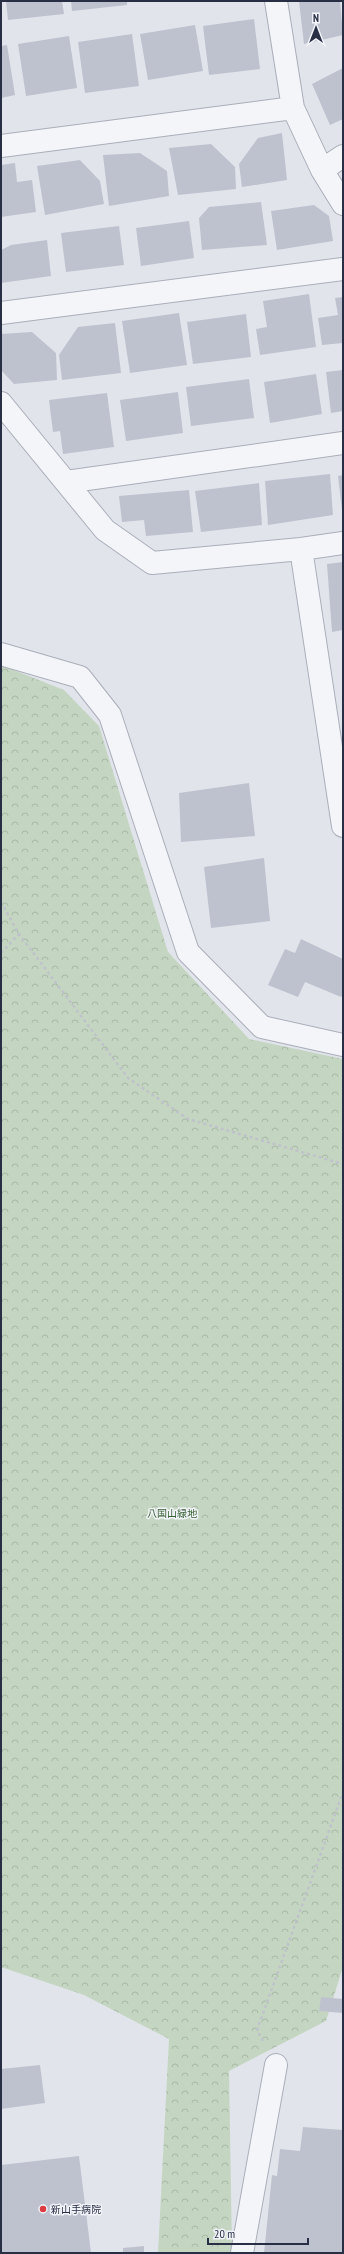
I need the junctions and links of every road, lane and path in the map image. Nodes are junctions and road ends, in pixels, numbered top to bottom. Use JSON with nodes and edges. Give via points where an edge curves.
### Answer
{"nodes":[{"id":1,"x":276,"y":1,"type":"edge"},
{"id":2,"x":293,"y":108,"type":"junction"},
{"id":3,"x":1,"y":146,"type":"edge"},
{"id":4,"x":343,"y":156,"type":"edge"},
{"id":5,"x":322,"y":170,"type":"junction"},
{"id":6,"x":343,"y":204,"type":"edge"},
{"id":7,"x":343,"y":269,"type":"edge"},
{"id":8,"x":1,"y":313,"type":"edge"},
{"id":9,"x":1,"y":403,"type":"edge"},
{"id":10,"x":343,"y":443,"type":"edge"},
{"id":11,"x":66,"y":482,"type":"junction"},
{"id":12,"x":343,"y":543,"type":"edge"},
{"id":13,"x":301,"y":549,"type":"junction"},
{"id":14,"x":1,"y":654,"type":"edge"},
{"id":15,"x":343,"y":826,"type":"edge"},
{"id":16,"x":1,"y":902,"type":"edge"},
{"id":17,"x":19,"y":934,"type":"junction"},
{"id":18,"x":1,"y":953,"type":"edge"},
{"id":19,"x":343,"y":1045,"type":"edge"},
{"id":20,"x":343,"y":1164,"type":"edge"},
{"id":21,"x":343,"y":1792,"type":"edge"},
{"id":22,"x":276,"y":2065,"type":"joint"},
{"id":23,"x":242,"y":2253,"type":"edge"}],
"edges":[{"from":1,"to":2,"type":"street"},
{"from":2,"to":3,"type":"street"},
{"from":2,"to":5,"type":"street"},
{"from":4,"to":5,"type":"street"},
{"from":5,"to":6,"type":"street"},
{"from":7,"to":8,"type":"street"},
{"from":9,"to":11,"type":"street"},
{"from":10,"to":11,"type":"street"},
{"from":11,"to":13,"type":"street","via":[[105,530],[152,563]]},
{"from":12,"to":13,"type":"street"},
{"from":13,"to":15,"type":"street"},
{"from":14,"to":19,"type":"street","via":[[80,677],[110,715],[188,952],[262,1027]]},
{"from":16,"to":17,"type":"path"},
{"from":17,"to":18,"type":"path"},
{"from":17,"to":20,"type":"path","via":[[128,1078],[188,1119]]},
{"from":21,"to":22,"type":"path","via":[[257,2030]]},
{"from":22,"to":23,"type":"street"}]}
